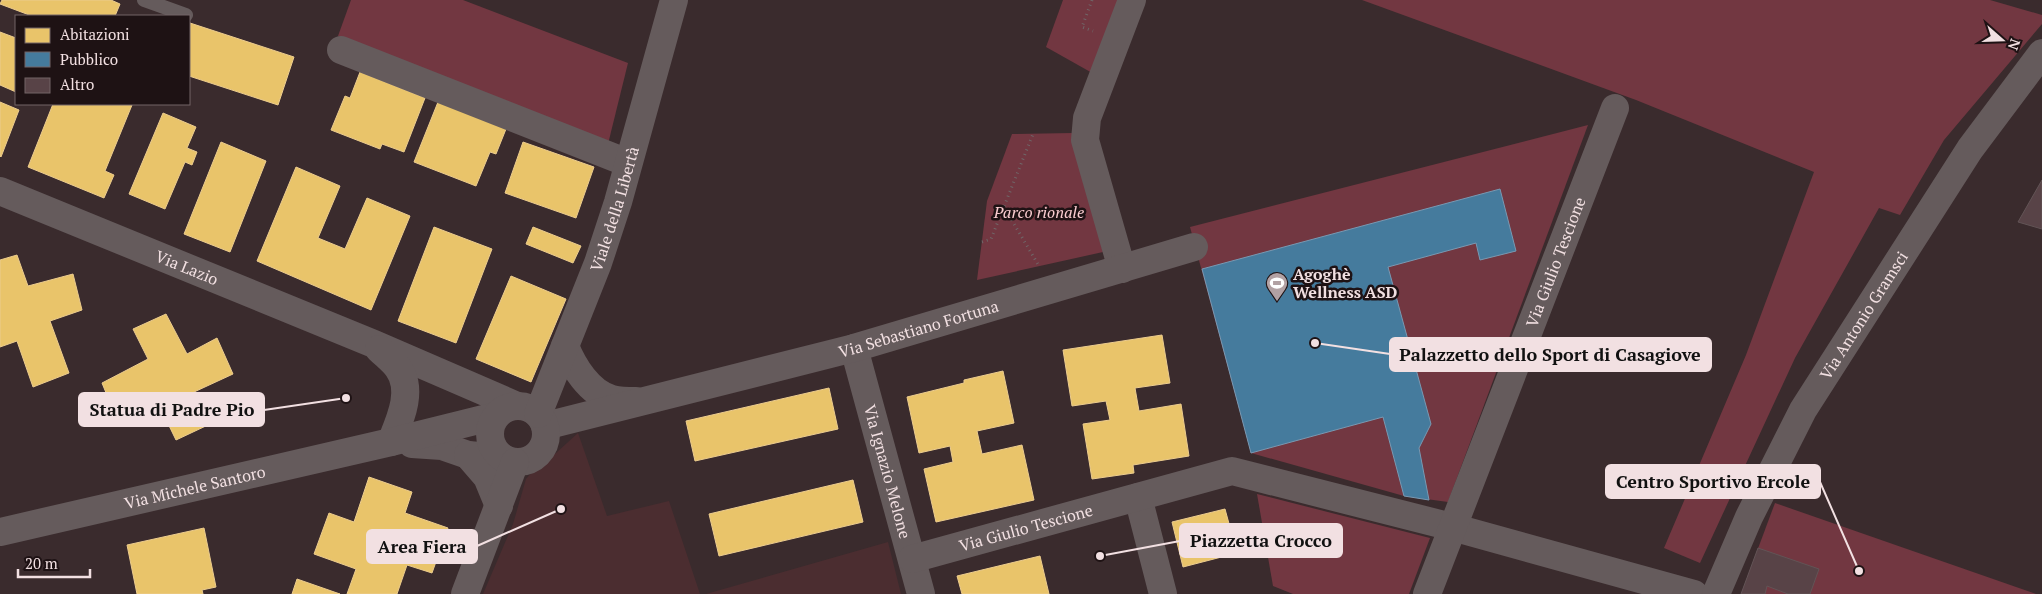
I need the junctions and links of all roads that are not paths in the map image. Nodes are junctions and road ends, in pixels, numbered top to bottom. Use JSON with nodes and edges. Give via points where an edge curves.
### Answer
{"nodes":[{"id":1,"x":144,"y":0,"type":"edge"},
{"id":2,"x":674,"y":0,"type":"edge"},
{"id":3,"x":1132,"y":0,"type":"edge"},
{"id":4,"x":186,"y":15,"type":"dead end"},
{"id":5,"x":341,"y":50,"type":"dead end"},
{"id":6,"x":2042,"y":53,"type":"edge"},
{"id":7,"x":1615,"y":108,"type":"dead end"},
{"id":8,"x":628,"y":163,"type":"junction"},
{"id":9,"x":0,"y":191,"type":"edge"},
{"id":10,"x":1194,"y":247,"type":"dead end"},
{"id":11,"x":1122,"y":269,"type":"junction"},
{"id":12,"x":374,"y":344,"type":"junction"},
{"id":13,"x":565,"y":346,"type":"junction"},
{"id":14,"x":854,"y":348,"type":"junction"},
{"id":15,"x":640,"y":402,"type":"junction"},
{"id":16,"x":523,"y":415,"type":"junction"},
{"id":17,"x":391,"y":442,"type":"junction"},
{"id":18,"x":468,"y":455,"type":"junction"},
{"id":19,"x":509,"y":460,"type":"junction"},
{"id":20,"x":1138,"y":497,"type":"junction"},
{"id":21,"x":499,"y":506,"type":"junction"},
{"id":22,"x":1452,"y":527,"type":"junction"},
{"id":23,"x":0,"y":532,"type":"edge"},
{"id":24,"x":912,"y":559,"type":"junction"},
{"id":25,"x":465,"y":594,"type":"edge"},
{"id":26,"x":921,"y":594,"type":"edge"},
{"id":27,"x":1163,"y":594,"type":"edge"},
{"id":28,"x":1427,"y":594,"type":"edge"},
{"id":29,"x":1694,"y":594,"type":"edge"},
{"id":30,"x":1716,"y":594,"type":"edge"}],
"edges":[{"from":1,"to":4,"type":"lane"},
{"from":2,"to":8,"type":"street","name":"Viale della Libertà"},
{"from":3,"to":11,"type":"street","via":[[1087,118],[1085,140]]},
{"from":5,"to":8,"type":"street"},
{"from":6,"to":30,"type":"street","name":"Via Antonio Gramsci","via":[[1970,149],[1803,410],[1749,517]]},
{"from":7,"to":22,"type":"street","name":"Via Giulio Tescione"},
{"from":8,"to":13,"type":"street","name":"Viale della Libertà","via":[[598,263]]},
{"from":9,"to":12,"type":"street","name":"Via Lazio"},
{"from":10,"to":11,"type":"street","name":"Via Sebastiano Fortuna"},
{"from":11,"to":14,"type":"street","name":"Via Sebastiano Fortuna"},
{"from":12,"to":16,"type":"street","name":"Via Lazio"},
{"from":12,"to":17,"type":"street","name":"Via Lazio","via":[[399,369],[406,392],[402,416]]},
{"from":13,"to":15,"type":"street","name":"Via Sebastiano Fortuna","via":[[572,363],[595,389],[610,399]]},
{"from":13,"to":16,"type":"street","name":"Viale della Libertà"},
{"from":14,"to":15,"type":"street","name":"Via Sebastiano Fortuna"},
{"from":14,"to":24,"type":"street","name":"Via Ignazio Melone"},
{"from":15,"to":16,"type":"street","name":"Via Sebastiano Fortuna"},
{"from":16,"to":17,"type":"street","name":"Via Michele Santoro"},
{"from":16,"to":19,"type":"street","name":"Viale della Libertà","via":[[489,434],[495,452]]},
{"from":16,"to":19,"type":"street","name":"Viale della Libertà","via":[[546,435],[539,452],[524,462]]},
{"from":17,"to":18,"type":"street","name":"Via Michele Santoro","via":[[442,446]]},
{"from":17,"to":23,"type":"street","name":"Via Michele Santoro"},
{"from":18,"to":19,"type":"street","name":"Via Michele Santoro"},
{"from":18,"to":21,"type":"street","via":[[487,477]]},
{"from":19,"to":21,"type":"street"},
{"from":20,"to":22,"type":"street","name":"Via Giulio Tescione","via":[[1232,471]]},
{"from":20,"to":24,"type":"street","name":"Via Giulio Tescione"},
{"from":20,"to":27,"type":"street"},
{"from":21,"to":25,"type":"street"},
{"from":22,"to":28,"type":"street","name":"Via Giulio Tescione"},
{"from":22,"to":29,"type":"street","name":"Via Giulio Tescione"},
{"from":24,"to":26,"type":"street","name":"Via Ignazio Melone"}]}
